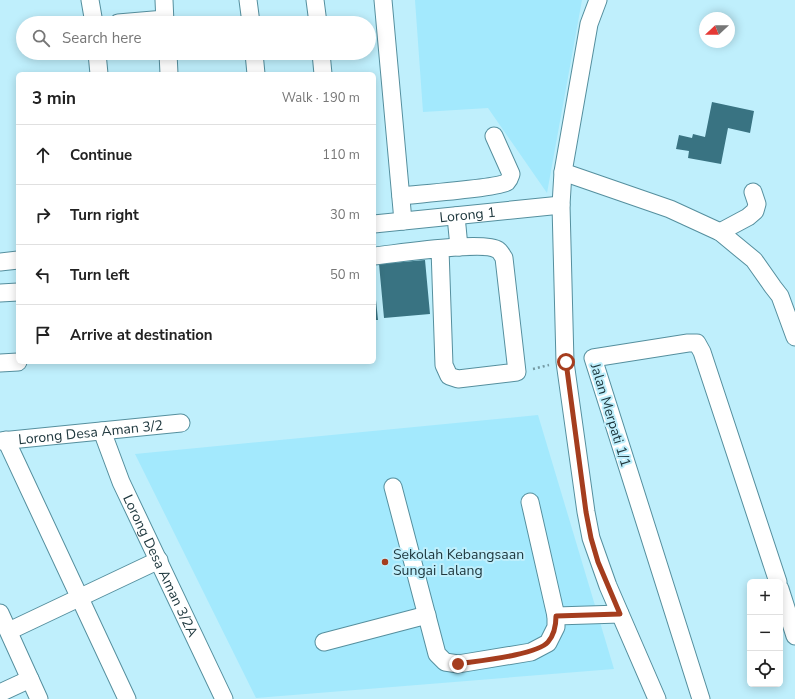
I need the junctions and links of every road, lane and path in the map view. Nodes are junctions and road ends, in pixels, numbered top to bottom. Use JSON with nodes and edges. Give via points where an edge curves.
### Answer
{"nodes":[{"id":1,"x":90,"y":0,"type":"edge"},
{"id":2,"x":164,"y":0,"type":"edge"},
{"id":3,"x":248,"y":0,"type":"edge"},
{"id":4,"x":315,"y":0,"type":"edge"},
{"id":5,"x":383,"y":0,"type":"edge"},
{"id":6,"x":595,"y":1,"type":"edge"},
{"id":7,"x":93,"y":16,"type":"edge"},
{"id":8,"x":165,"y":16,"type":"edge"},
{"id":9,"x":250,"y":16,"type":"edge"},
{"id":10,"x":317,"y":16,"type":"edge"},
{"id":11,"x":98,"y":60,"type":"edge"},
{"id":12,"x":168,"y":60,"type":"edge"},
{"id":13,"x":255,"y":60,"type":"edge"},
{"id":14,"x":322,"y":60,"type":"edge"},
{"id":15,"x":99,"y":72,"type":"edge"},
{"id":16,"x":169,"y":72,"type":"edge"},
{"id":17,"x":256,"y":72,"type":"edge"},
{"id":18,"x":323,"y":72,"type":"edge"},
{"id":19,"x":494,"y":136,"type":"dead end"},
{"id":20,"x":563,"y":172,"type":"junction"},
{"id":21,"x":753,"y":192,"type":"dead end"},
{"id":22,"x":401,"y":196,"type":"junction"},
{"id":23,"x":561,"y":205,"type":"junction"},
{"id":24,"x":456,"y":216,"type":"junction"},
{"id":25,"x":403,"y":221,"type":"junction"},
{"id":26,"x":376,"y":224,"type":"edge"},
{"id":27,"x":720,"y":232,"type":"junction"},
{"id":28,"x":459,"y":247,"type":"junction"},
{"id":29,"x":440,"y":249,"type":"junction"},
{"id":30,"x":376,"y":256,"type":"edge"},
{"id":31,"x":16,"y":260,"type":"edge"},
{"id":32,"x":0,"y":262,"type":"edge"},
{"id":33,"x":16,"y":292,"type":"edge"},
{"id":34,"x":0,"y":294,"type":"edge"},
{"id":35,"x":787,"y":295,"type":"edge"},
{"id":36,"x":795,"y":337,"type":"edge"},
{"id":37,"x":593,"y":358,"type":"junction"},
{"id":38,"x":16,"y":362,"type":"edge"},
{"id":39,"x":566,"y":362,"type":"junction"},
{"id":40,"x":0,"y":363,"type":"edge"},
{"id":41,"x":517,"y":372,"type":"junction"},
{"id":42,"x":181,"y":423,"type":"dead end"},
{"id":43,"x":102,"y":431,"type":"junction"},
{"id":44,"x":3,"y":441,"type":"edge"},
{"id":45,"x":393,"y":487,"type":"dead end"},
{"id":46,"x":530,"y":502,"type":"dead end"},
{"id":47,"x":159,"y":560,"type":"junction"},
{"id":48,"x":777,"y":579,"type":"edge"},
{"id":49,"x":79,"y":597,"type":"junction"},
{"id":50,"x":783,"y":598,"type":"edge"},
{"id":51,"x":0,"y":613,"type":"edge"},
{"id":52,"x":620,"y":614,"type":"junction"},
{"id":53,"x":427,"y":615,"type":"junction"},
{"id":54,"x":556,"y":616,"type":"junction"},
{"id":55,"x":9,"y":631,"type":"junction"},
{"id":56,"x":795,"y":636,"type":"edge"},
{"id":57,"x":324,"y":642,"type":"dead end"},
{"id":58,"x":30,"y":679,"type":"junction"},
{"id":59,"x":0,"y":693,"type":"edge"},
{"id":60,"x":39,"y":699,"type":"edge"},
{"id":61,"x":127,"y":699,"type":"edge"},
{"id":62,"x":224,"y":699,"type":"edge"},
{"id":63,"x":657,"y":699,"type":"edge"},
{"id":64,"x":701,"y":699,"type":"edge"}],
"edges":[{"from":1,"to":7,"type":"street"},
{"from":2,"to":8,"type":"street"},
{"from":3,"to":9,"type":"street"},
{"from":4,"to":10,"type":"street"},
{"from":5,"to":22,"type":"street"},
{"from":6,"to":20,"type":"street"},
{"from":11,"to":15,"type":"street"},
{"from":12,"to":16,"type":"street"},
{"from":13,"to":17,"type":"street"},
{"from":14,"to":18,"type":"street"},
{"from":19,"to":22,"type":"street","via":[[511,174],[507,182],[494,186]]},
{"from":20,"to":23,"type":"street"},
{"from":20,"to":27,"type":"street","via":[[670,209]]},
{"from":21,"to":27,"type":"street","via":[[758,204],[755,211]]},
{"from":22,"to":25,"type":"street"},
{"from":23,"to":24,"type":"street","name":"Lorong 1"},
{"from":23,"to":39,"type":"street"},
{"from":24,"to":25,"type":"street","name":"Lorong 1"},
{"from":24,"to":28,"type":"street"},
{"from":25,"to":26,"type":"street","name":"Lorong 1"},
{"from":27,"to":35,"type":"street","via":[[754,260]]},
{"from":28,"to":29,"type":"street"},
{"from":28,"to":41,"type":"street","via":[[489,247],[499,250],[504,258]]},
{"from":29,"to":30,"type":"street"},
{"from":29,"to":41,"type":"street","via":[[444,365],[449,376],[458,379]]},
{"from":31,"to":32,"type":"street"},
{"from":33,"to":34,"type":"street"},
{"from":35,"to":36,"type":"street"},
{"from":37,"to":39,"type":"street"},
{"from":37,"to":48,"type":"street","name":"Jalan Merpati 1/1","via":[[697,343]]},
{"from":37,"to":64,"type":"street","name":"Jalan Merpati 1/1"},
{"from":38,"to":40,"type":"street"},
{"from":39,"to":41,"type":"path"},
{"from":39,"to":52,"type":"street","via":[[591,538],[598,562]]},
{"from":42,"to":43,"type":"street","name":"Lorong Desa Aman 3/2"},
{"from":43,"to":44,"type":"street","name":"Lorong Desa Aman 3/2"},
{"from":43,"to":47,"type":"street","name":"Lorong Desa Aman 3/2A","via":[[121,482]]},
{"from":44,"to":49,"type":"street"},
{"from":45,"to":53,"type":"street"},
{"from":46,"to":54,"type":"street"},
{"from":47,"to":49,"type":"street"},
{"from":47,"to":62,"type":"street","name":"Lorong Desa Aman 3/2A"},
{"from":49,"to":55,"type":"street"},
{"from":49,"to":61,"type":"street"},
{"from":50,"to":56,"type":"street"},
{"from":51,"to":55,"type":"street"},
{"from":52,"to":54,"type":"street"},
{"from":52,"to":63,"type":"street"},
{"from":53,"to":54,"type":"street","via":[[437,654],[445,662],[458,664],[531,652],[548,643],[556,627]]},
{"from":53,"to":57,"type":"street"},
{"from":55,"to":58,"type":"street"},
{"from":58,"to":59,"type":"street"},
{"from":58,"to":60,"type":"street"}]}
